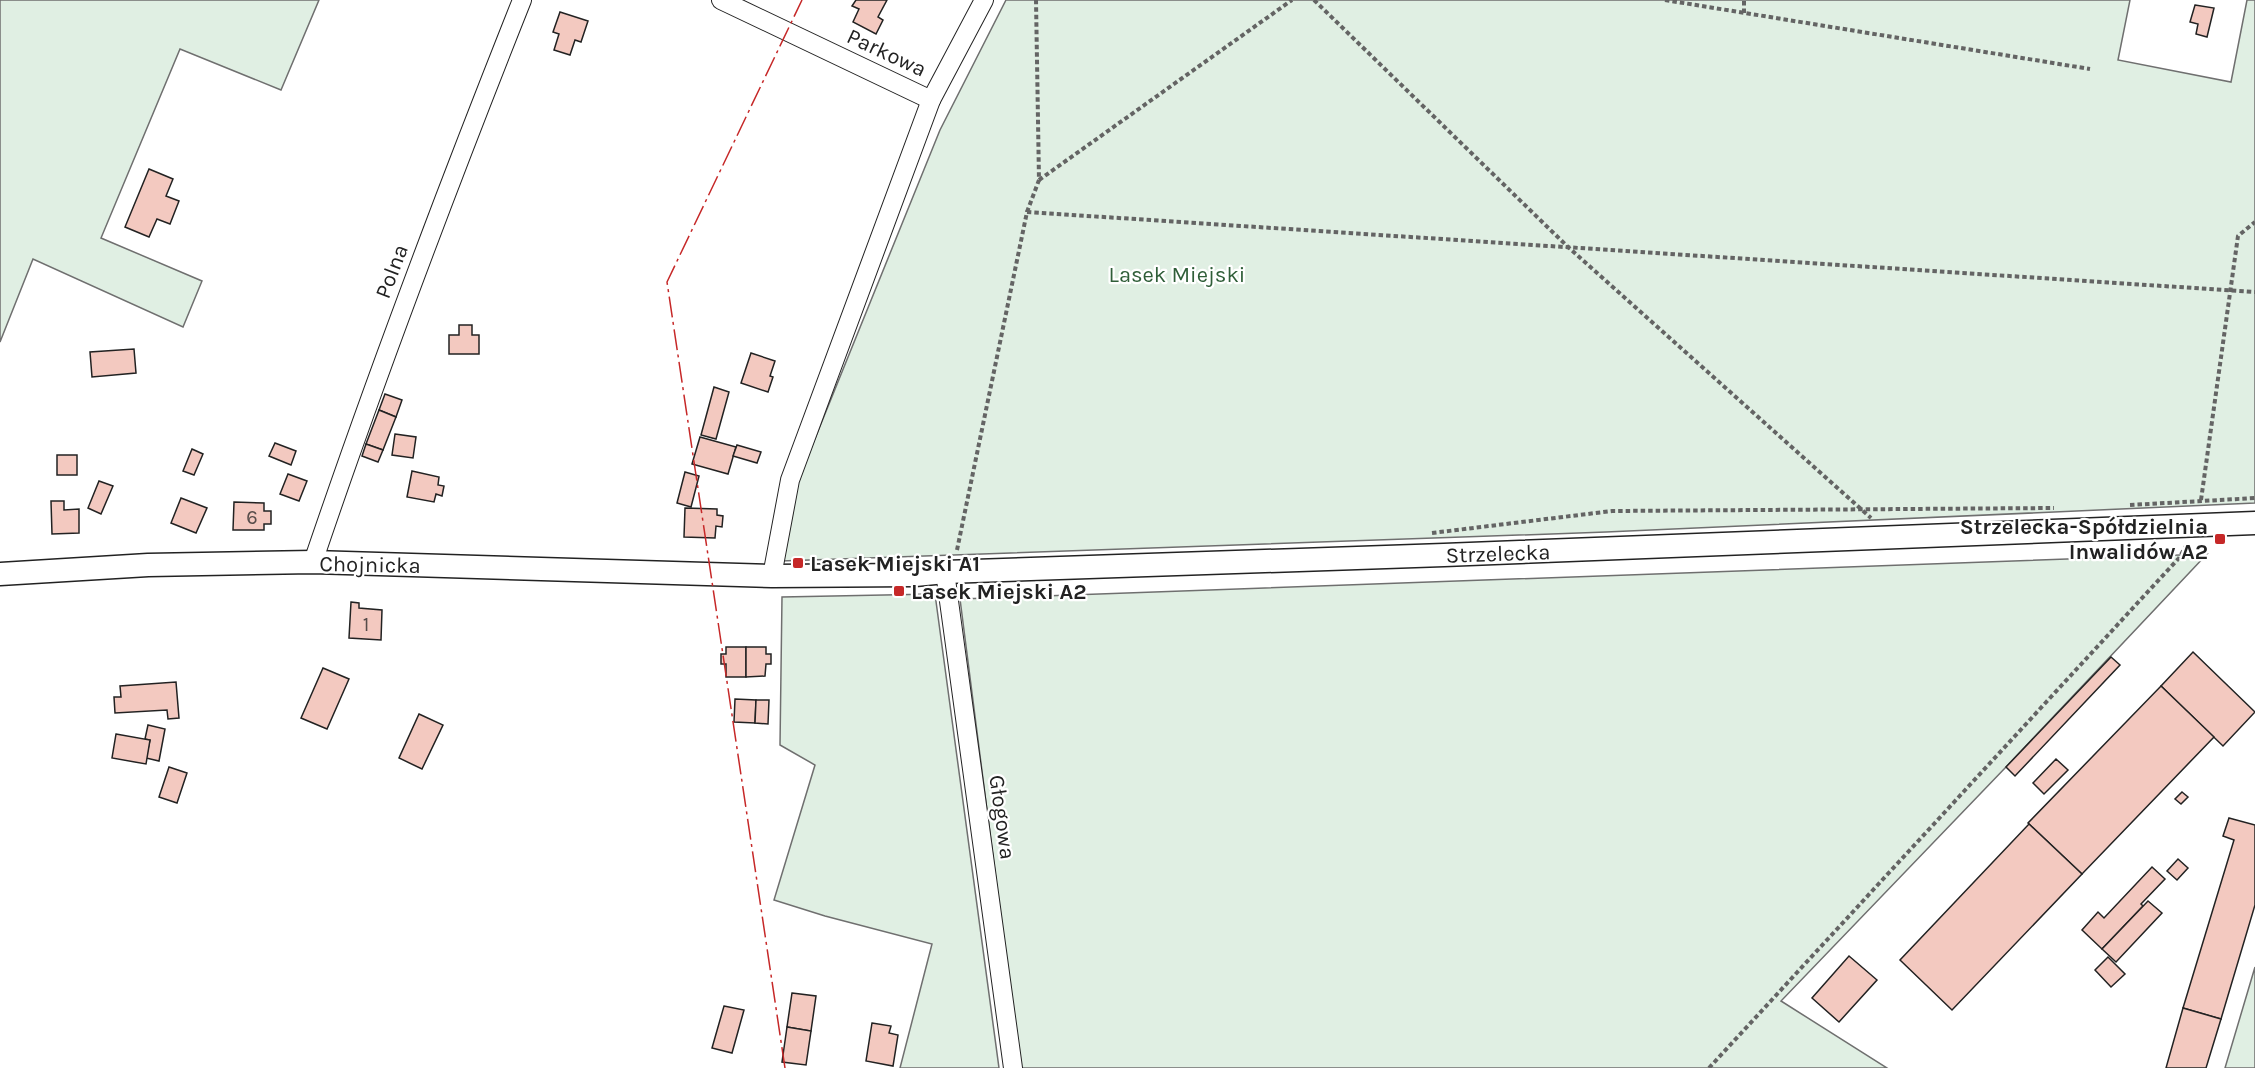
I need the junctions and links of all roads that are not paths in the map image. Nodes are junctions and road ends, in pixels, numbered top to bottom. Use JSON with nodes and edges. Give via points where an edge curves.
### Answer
{"nodes":[{"id":1,"x":522,"y":0,"type":"edge"},
{"id":2,"x":721,"y":0,"type":"edge"},
{"id":3,"x":984,"y":0,"type":"edge"},
{"id":4,"x":931,"y":100,"type":"junction"},
{"id":5,"x":2255,"y":523,"type":"edge"},
{"id":6,"x":313,"y":562,"type":"junction"},
{"id":7,"x":945,"y":572,"type":"junction"},
{"id":8,"x":0,"y":574,"type":"edge"},
{"id":9,"x":741,"y":575,"type":"joint"},
{"id":10,"x":772,"y":576,"type":"junction"},
{"id":11,"x":1013,"y":1068,"type":"edge"}],
"edges":[{"from":1,"to":6,"type":"street","name":"Polna","via":[[363,415]]},
{"from":2,"to":4,"type":"street","name":"Parkowa"},
{"from":3,"to":4,"type":"street","name":"Parkowa"},
{"from":4,"to":10,"type":"street","via":[[790,480]]},
{"from":5,"to":7,"type":"street","name":"Strzelecka"},
{"from":6,"to":8,"type":"street","name":"Chojnicka"},
{"from":6,"to":9,"type":"street","name":"Chojnicka"},
{"from":7,"to":10,"type":"street","name":"Strzelecka"},
{"from":7,"to":11,"type":"street","name":"Głogowa"},
{"from":9,"to":10,"type":"street","name":"Strzelecka"}]}
